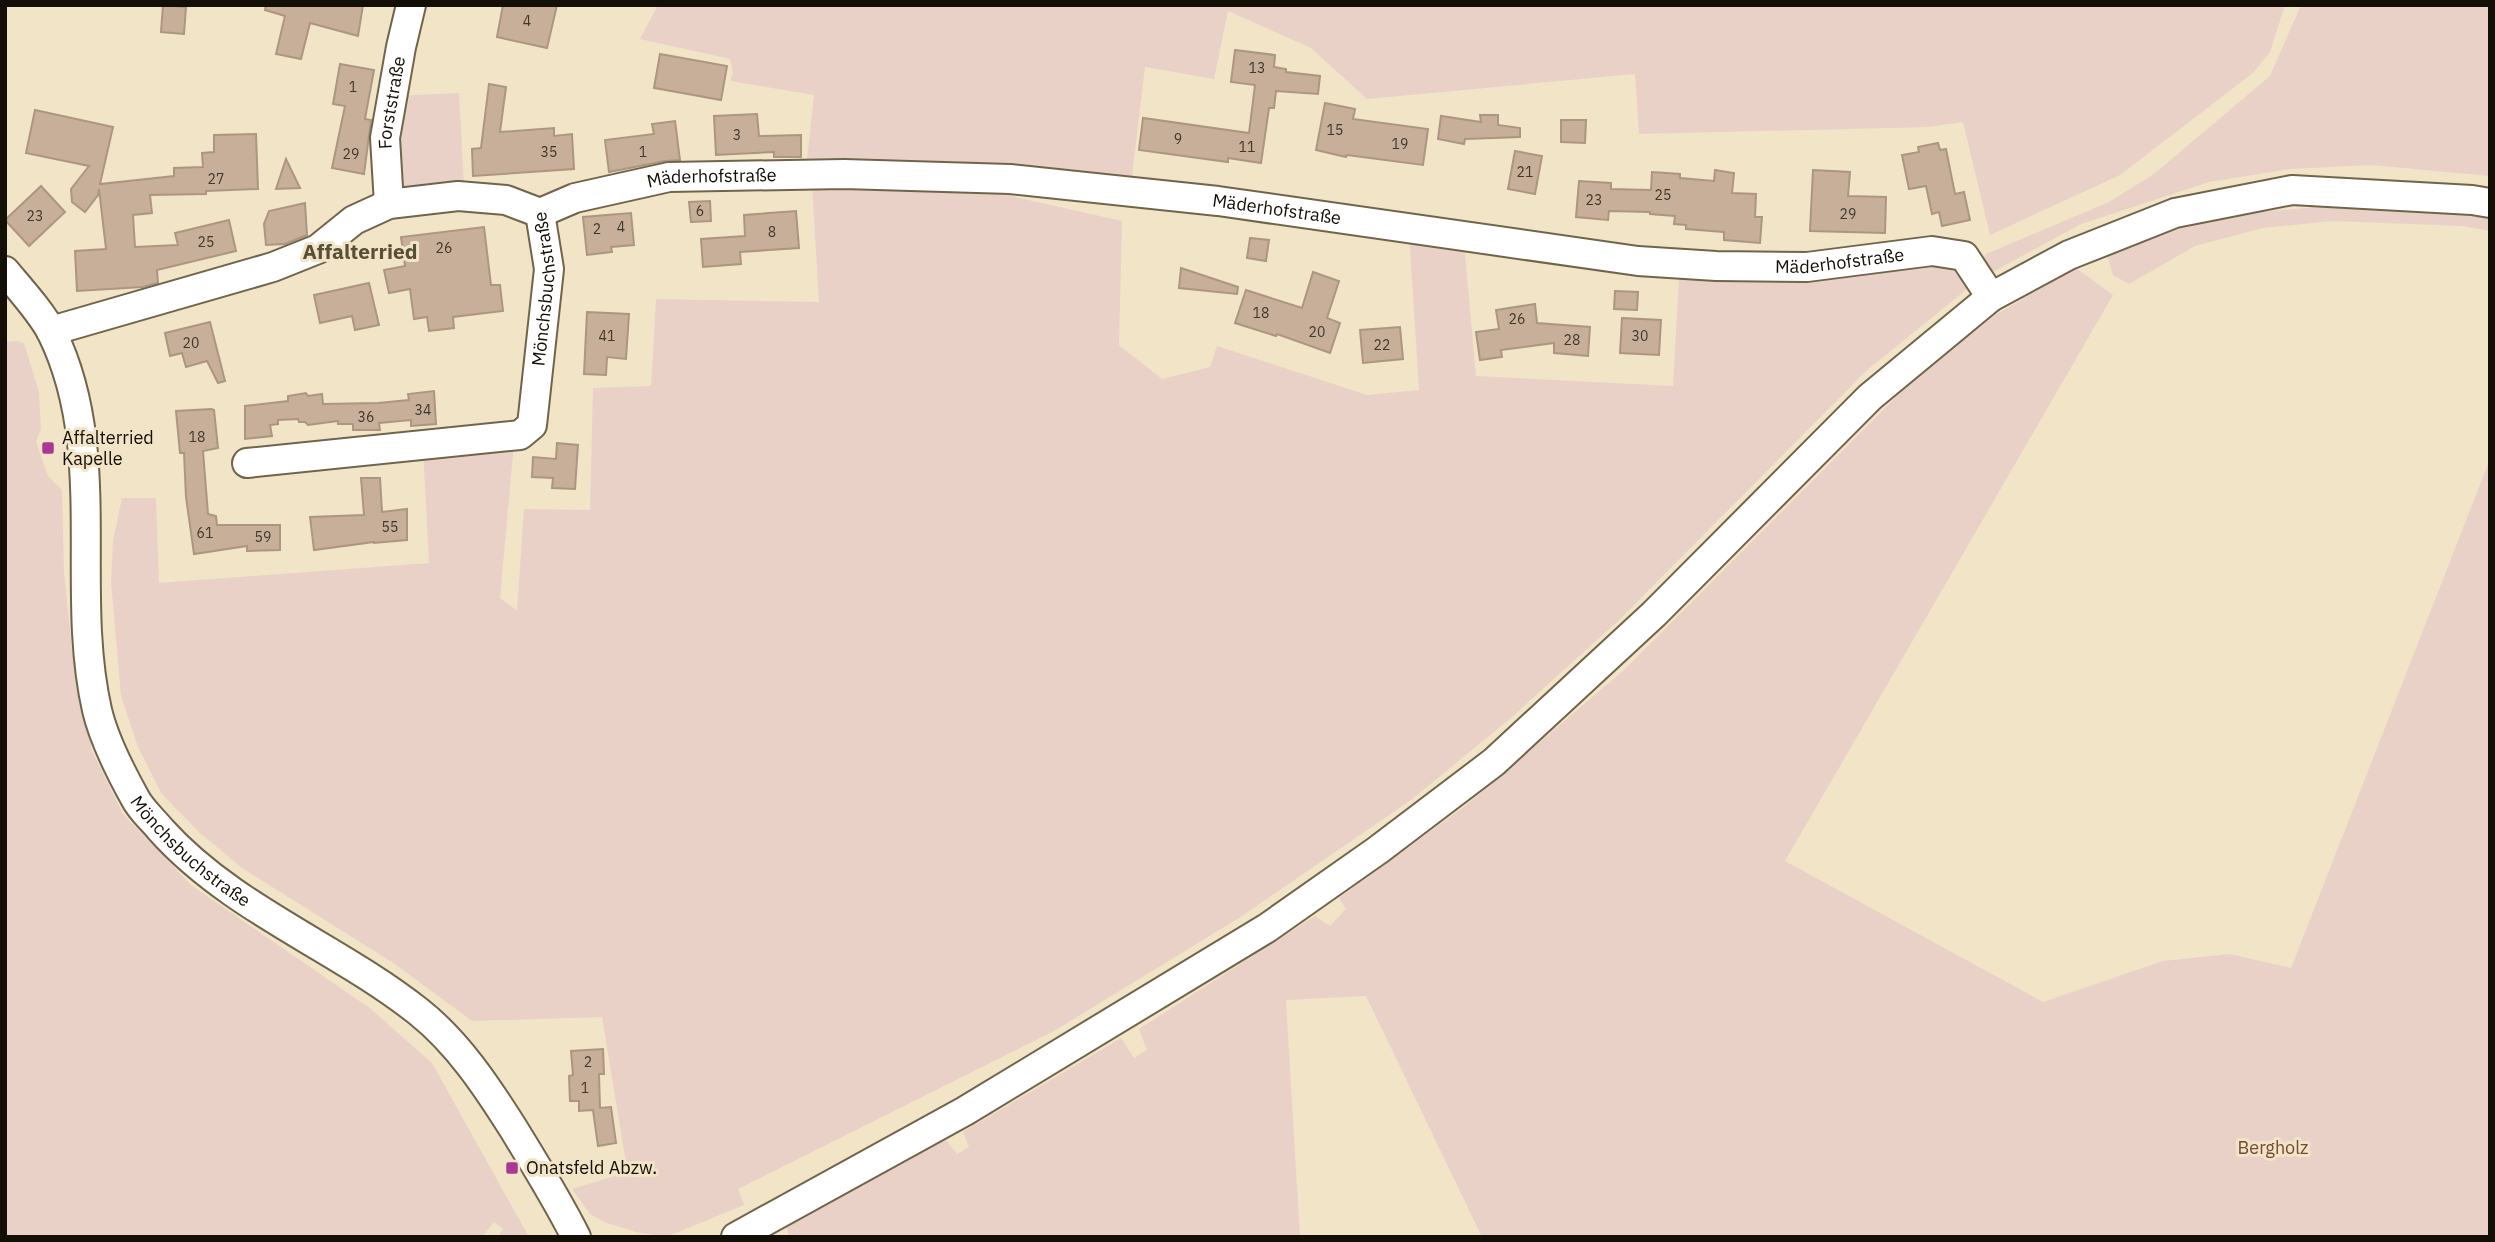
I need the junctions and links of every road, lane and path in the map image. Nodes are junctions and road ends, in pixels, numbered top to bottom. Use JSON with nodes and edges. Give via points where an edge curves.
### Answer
{"nodes":[{"id":1,"x":411,"y":5,"type":"edge"},
{"id":2,"x":2490,"y":203,"type":"edge"},
{"id":3,"x":389,"y":204,"type":"junction"},
{"id":4,"x":540,"y":213,"type":"junction"},
{"id":5,"x":5,"y":271,"type":"edge"},
{"id":6,"x":1991,"y":297,"type":"junction"},
{"id":7,"x":16,"y":302,"type":"edge"},
{"id":8,"x":51,"y":331,"type":"junction"},
{"id":9,"x":247,"y":463,"type":"dead end"},
{"id":10,"x":576,"y":1237,"type":"edge"},
{"id":11,"x":736,"y":1237,"type":"edge"}],
"edges":[{"from":1,"to":3,"type":"street","name":"Forststraße","via":[[385,138]]},
{"from":2,"to":6,"type":"street","via":[[2292,190],[2175,213],[2069,255]]},
{"from":3,"to":4,"type":"street","name":"Mönchsbuchstraße","via":[[458,196],[506,200]]},
{"from":3,"to":8,"type":"street","name":"Mönchsbuchstraße","via":[[354,220],[318,249],[274,267]]},
{"from":4,"to":6,"type":"street","name":"Mäderhofstraße","via":[[575,198],[669,177],[844,174],[1010,179],[1230,202],[1638,261],[1807,267],[1932,251],[1964,256]]},
{"from":4,"to":9,"type":"street","name":"Mönchsbuchstraße","via":[[549,269],[532,425],[520,435]]},
{"from":5,"to":7,"type":"street","name":"Mönchsbuchstraße"},
{"from":6,"to":11,"type":"street","via":[[1870,397],[1654,614],[1494,762],[1378,850],[1267,928],[977,1104]]},
{"from":7,"to":8,"type":"street","name":"Mönchsbuchstraße"},
{"from":8,"to":10,"type":"street","name":"Mönchsbuchstraße","via":[[69,379],[83,440],[87,641],[97,712],[136,802],[180,851],[421,1013],[485,1085]]}]}
